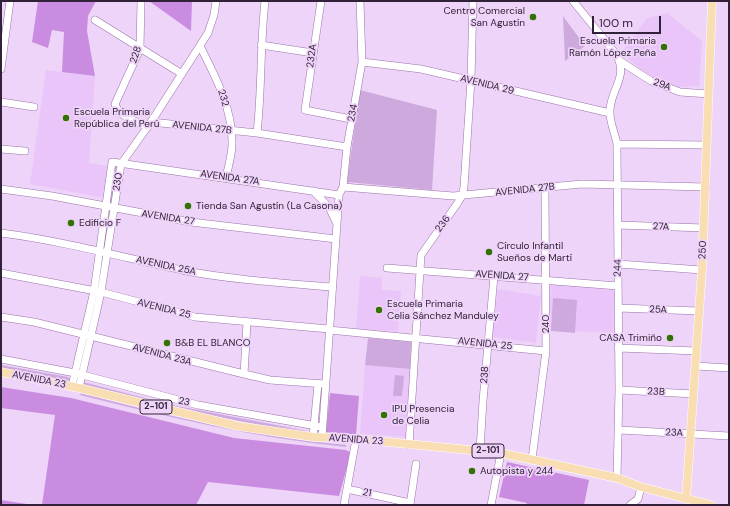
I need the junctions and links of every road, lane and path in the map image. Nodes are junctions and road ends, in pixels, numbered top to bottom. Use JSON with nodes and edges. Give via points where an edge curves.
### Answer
{"nodes":[{"id":1,"x":10,"y":1,"type":"edge"},
{"id":2,"x":141,"y":1,"type":"edge"},
{"id":3,"x":216,"y":1,"type":"edge"},
{"id":4,"x":265,"y":1,"type":"edge"},
{"id":5,"x":321,"y":1,"type":"edge"},
{"id":6,"x":360,"y":1,"type":"edge"},
{"id":7,"x":472,"y":1,"type":"edge"},
{"id":8,"x":574,"y":1,"type":"edge"},
{"id":9,"x":712,"y":1,"type":"edge"},
{"id":10,"x":95,"y":20,"type":"dead end"},
{"id":11,"x":3,"y":35,"type":"edge"},
{"id":12,"x":261,"y":45,"type":"junction"},
{"id":13,"x":200,"y":46,"type":"junction"},
{"id":14,"x":140,"y":49,"type":"junction"},
{"id":15,"x":313,"y":53,"type":"junction"},
{"id":16,"x":620,"y":61,"type":"junction"},
{"id":17,"x":362,"y":62,"type":"junction"},
{"id":18,"x":1,"y":69,"type":"edge"},
{"id":19,"x":182,"y":74,"type":"junction"},
{"id":20,"x":471,"y":80,"type":"junction"},
{"id":21,"x":709,"y":94,"type":"junction"},
{"id":22,"x":1,"y":102,"type":"edge"},
{"id":23,"x":115,"y":104,"type":"joint"},
{"id":24,"x":34,"y":107,"type":"dead end"},
{"id":25,"x":610,"y":113,"type":"junction"},
{"id":26,"x":352,"y":119,"type":"junction"},
{"id":27,"x":150,"y":124,"type":"junction"},
{"id":28,"x":232,"y":131,"type":"junction"},
{"id":29,"x":257,"y":133,"type":"junction"},
{"id":30,"x":618,"y":144,"type":"junction"},
{"id":31,"x":707,"y":145,"type":"junction"},
{"id":32,"x":347,"y":146,"type":"junction"},
{"id":33,"x":1,"y":148,"type":"edge"},
{"id":34,"x":25,"y":151,"type":"dead end"},
{"id":35,"x":121,"y":164,"type":"junction"},
{"id":36,"x":226,"y":178,"type":"junction"},
{"id":37,"x":618,"y":184,"type":"junction"},
{"id":38,"x":344,"y":187,"type":"junction"},
{"id":39,"x":706,"y":187,"type":"junction"},
{"id":40,"x":1,"y":189,"type":"edge"},
{"id":41,"x":545,"y":189,"type":"junction"},
{"id":42,"x":312,"y":190,"type":"junction"},
{"id":43,"x":339,"y":195,"type":"junction"},
{"id":44,"x":462,"y":196,"type":"junction"},
{"id":45,"x":110,"y":208,"type":"junction"},
{"id":46,"x":337,"y":225,"type":"junction"},
{"id":47,"x":618,"y":225,"type":"junction"},
{"id":48,"x":704,"y":228,"type":"junction"},
{"id":49,"x":1,"y":233,"type":"edge"},
{"id":50,"x":336,"y":239,"type":"junction"},
{"id":51,"x":104,"y":252,"type":"junction"},
{"id":52,"x":618,"y":264,"type":"junction"},
{"id":53,"x":387,"y":268,"type":"dead end"},
{"id":54,"x":702,"y":270,"type":"junction"},
{"id":55,"x":420,"y":271,"type":"junction"},
{"id":56,"x":1,"y":273,"type":"edge"},
{"id":57,"x":494,"y":276,"type":"junction"},
{"id":58,"x":546,"y":280,"type":"junction"},
{"id":59,"x":618,"y":286,"type":"junction"},
{"id":60,"x":332,"y":287,"type":"junction"},
{"id":61,"x":97,"y":292,"type":"junction"},
{"id":62,"x":618,"y":308,"type":"junction"},
{"id":63,"x":699,"y":311,"type":"junction"},
{"id":64,"x":1,"y":317,"type":"edge"},
{"id":65,"x":247,"y":322,"type":"junction"},
{"id":66,"x":329,"y":329,"type":"junction"},
{"id":67,"x":88,"y":335,"type":"junction"},
{"id":68,"x":416,"y":338,"type":"junction"},
{"id":69,"x":487,"y":345,"type":"junction"},
{"id":70,"x":618,"y":348,"type":"junction"},
{"id":71,"x":546,"y":351,"type":"junction"},
{"id":72,"x":697,"y":351,"type":"junction"},
{"id":73,"x":1,"y":359,"type":"edge"},
{"id":74,"x":696,"y":366,"type":"junction"},
{"id":75,"x":729,"y":368,"type":"edge"},
{"id":76,"x":1,"y":372,"type":"edge"},
{"id":77,"x":78,"y":374,"type":"junction"},
{"id":78,"x":244,"y":374,"type":"junction"},
{"id":79,"x":321,"y":384,"type":"junction"},
{"id":80,"x":76,"y":387,"type":"junction"},
{"id":81,"x":619,"y":390,"type":"junction"},
{"id":82,"x":694,"y":394,"type":"junction"},
{"id":83,"x":314,"y":426,"type":"junction"},
{"id":84,"x":322,"y":427,"type":"junction"},
{"id":85,"x":619,"y":430,"type":"junction"},
{"id":86,"x":690,"y":434,"type":"junction"},
{"id":87,"x":729,"y":436,"type":"edge"},
{"id":88,"x":312,"y":437,"type":"junction"},
{"id":89,"x":322,"y":438,"type":"junction"},
{"id":90,"x":356,"y":439,"type":"junction"},
{"id":91,"x":409,"y":445,"type":"junction"},
{"id":92,"x":480,"y":450,"type":"junction"},
{"id":93,"x":501,"y":453,"type":"junction"},
{"id":94,"x":532,"y":459,"type":"junction"},
{"id":95,"x":416,"y":464,"type":"dead end"},
{"id":96,"x":617,"y":478,"type":"junction"},
{"id":97,"x":641,"y":487,"type":"junction"},
{"id":98,"x":347,"y":489,"type":"junction"},
{"id":99,"x":686,"y":499,"type":"junction"},
{"id":100,"x":410,"y":504,"type":"edge"},
{"id":101,"x":344,"y":505,"type":"edge"},
{"id":102,"x":491,"y":505,"type":"edge"},
{"id":103,"x":630,"y":505,"type":"edge"},
{"id":104,"x":712,"y":505,"type":"edge"}],
"edges":[{"from":1,"to":11,"type":"street"},
{"from":2,"to":14,"type":"street","name":"228"},
{"from":3,"to":13,"type":"street","name":"230","via":[[208,33]]},
{"from":4,"to":12,"type":"street"},
{"from":5,"to":15,"type":"street","name":"232A"},
{"from":6,"to":17,"type":"street","name":"234"},
{"from":7,"to":20,"type":"street"},
{"from":8,"to":16,"type":"street"},
{"from":9,"to":21,"type":"main road","name":"250"},
{"from":10,"to":14,"type":"street"},
{"from":11,"to":18,"type":"street"},
{"from":12,"to":15,"type":"street"},
{"from":12,"to":29,"type":"street","via":[[261,103]]},
{"from":13,"to":19,"type":"street","name":"230"},
{"from":13,"to":28,"type":"street","name":"232","via":[[220,86]]},
{"from":14,"to":19,"type":"street"},
{"from":14,"to":23,"type":"street","name":"228"},
{"from":15,"to":26,"type":"street","name":"232A","via":[[305,110]]},
{"from":16,"to":21,"type":"street","name":"29A","via":[[651,81],[680,92]]},
{"from":16,"to":25,"type":"street","name":"244","via":[[622,70]]},
{"from":17,"to":20,"type":"street","name":"AVENIDA 29","via":[[421,69]]},
{"from":17,"to":26,"type":"street","name":"234"},
{"from":19,"to":27,"type":"street","name":"230"},
{"from":20,"to":25,"type":"street","name":"AVENIDA 29"},
{"from":20,"to":44,"type":"street"},
{"from":21,"to":31,"type":"main road","name":"250"},
{"from":22,"to":24,"type":"street"},
{"from":23,"to":27,"type":"street","name":"AVENIDA 27B","via":[[120,114]]},
{"from":25,"to":30,"type":"street","name":"244"},
{"from":26,"to":32,"type":"street","name":"234"},
{"from":27,"to":28,"type":"street","name":"AVENIDA 27B"},
{"from":27,"to":35,"type":"street","name":"230"},
{"from":28,"to":29,"type":"street","name":"AVENIDA 27B"},
{"from":28,"to":36,"type":"street","name":"232"},
{"from":29,"to":32,"type":"street","name":"AVENIDA 27B"},
{"from":30,"to":31,"type":"street"},
{"from":30,"to":37,"type":"street","name":"244"},
{"from":31,"to":39,"type":"main road","name":"250"},
{"from":32,"to":38,"type":"street","name":"234"},
{"from":33,"to":34,"type":"street"},
{"from":35,"to":36,"type":"street","name":"AVENIDA 27A"},
{"from":35,"to":45,"type":"street","name":"230"},
{"from":35,"to":45,"type":"street","name":"230","via":[[112,162]]},
{"from":36,"to":42,"type":"street","name":"AVENIDA 27A"},
{"from":37,"to":39,"type":"street","name":"AVENIDA 27B"},
{"from":37,"to":41,"type":"street","name":"AVENIDA 27B","via":[[571,185]]},
{"from":37,"to":47,"type":"street","name":"244"},
{"from":38,"to":43,"type":"street","name":"234"},
{"from":38,"to":44,"type":"street","name":"AVENIDA 27B"},
{"from":39,"to":48,"type":"main road","name":"250"},
{"from":40,"to":45,"type":"street","name":"AVENIDA 27"},
{"from":41,"to":44,"type":"street","name":"AVENIDA 27B"},
{"from":41,"to":58,"type":"street","name":"240"},
{"from":42,"to":43,"type":"street","name":"AVENIDA 27A"},
{"from":42,"to":46,"type":"street","name":"234","via":[[321,196],[329,207]]},
{"from":43,"to":46,"type":"street","name":"234"},
{"from":44,"to":55,"type":"street","name":"236","via":[[424,249]]},
{"from":45,"to":50,"type":"street","name":"AVENIDA 27","via":[[191,222]]},
{"from":45,"to":51,"type":"street","name":"230"},
{"from":46,"to":50,"type":"street","name":"234"},
{"from":47,"to":48,"type":"street","name":"27A"},
{"from":47,"to":52,"type":"street","name":"244"},
{"from":48,"to":54,"type":"main road","name":"250"},
{"from":49,"to":51,"type":"street","name":"AVENIDA 25A"},
{"from":50,"to":60,"type":"street","name":"234"},
{"from":51,"to":60,"type":"street","name":"AVENIDA 25A","via":[[217,276]]},
{"from":51,"to":61,"type":"street","name":"230"},
{"from":52,"to":54,"type":"street"},
{"from":52,"to":59,"type":"street","name":"244"},
{"from":53,"to":55,"type":"street","name":"AVENIDA 27"},
{"from":54,"to":63,"type":"main road","name":"250"},
{"from":55,"to":57,"type":"street","name":"AVENIDA 27"},
{"from":55,"to":68,"type":"street","name":"236"},
{"from":56,"to":61,"type":"street","name":"AVENIDA 25"},
{"from":57,"to":58,"type":"street","name":"AVENIDA 27"},
{"from":57,"to":69,"type":"street","name":"238"},
{"from":58,"to":59,"type":"street","name":"AVENIDA 27"},
{"from":58,"to":71,"type":"street","name":"240"},
{"from":59,"to":62,"type":"street","name":"244"},
{"from":60,"to":66,"type":"street","name":"234"},
{"from":61,"to":65,"type":"street","name":"AVENIDA 25","via":[[195,317]]},
{"from":61,"to":67,"type":"street","name":"230"},
{"from":62,"to":63,"type":"street","name":"25A"},
{"from":62,"to":70,"type":"street","name":"244"},
{"from":63,"to":72,"type":"main road","name":"250"},
{"from":64,"to":67,"type":"street","name":"AVENIDA 23A"},
{"from":65,"to":66,"type":"street","name":"AVENIDA 25"},
{"from":65,"to":78,"type":"street"},
{"from":66,"to":68,"type":"street","name":"AVENIDA 25"},
{"from":66,"to":79,"type":"street","name":"234"},
{"from":67,"to":77,"type":"street","name":"230"},
{"from":67,"to":78,"type":"street","name":"AVENIDA 23A"},
{"from":68,"to":69,"type":"street","name":"AVENIDA 25"},
{"from":68,"to":91,"type":"street","name":"236"},
{"from":69,"to":71,"type":"street","name":"AVENIDA 25"},
{"from":69,"to":92,"type":"street","name":"238"},
{"from":70,"to":72,"type":"street"},
{"from":70,"to":81,"type":"street","name":"244"},
{"from":71,"to":94,"type":"street","name":"240"},
{"from":72,"to":74,"type":"main road","name":"250"},
{"from":73,"to":77,"type":"street","name":"23"},
{"from":74,"to":75,"type":"street"},
{"from":74,"to":82,"type":"main road","name":"250"},
{"from":76,"to":80,"type":"main road","name":"AVENIDA 23","number":"2-101"},
{"from":77,"to":80,"type":"street","name":"230"},
{"from":77,"to":83,"type":"street","name":"23","via":[[198,405]]},
{"from":78,"to":79,"type":"street","name":"AVENIDA 23A","via":[[270,380]]},
{"from":79,"to":83,"type":"street","name":"234"},
{"from":79,"to":84,"type":"street","name":"234"},
{"from":80,"to":88,"type":"main road","name":"AVENIDA 23","number":"2-101","via":[[237,426]]},
{"from":81,"to":82,"type":"street","name":"23B"},
{"from":81,"to":85,"type":"street","name":"244"},
{"from":82,"to":86,"type":"main road","name":"250"},
{"from":83,"to":84,"type":"street","name":"23"},
{"from":83,"to":88,"type":"street","name":"234"},
{"from":84,"to":89,"type":"street","name":"234"},
{"from":85,"to":86,"type":"street","name":"23A"},
{"from":85,"to":96,"type":"street","name":"244"},
{"from":86,"to":87,"type":"street","name":"23A"},
{"from":86,"to":99,"type":"main road","name":"250"},
{"from":88,"to":89,"type":"main road","name":"AVENIDA 23","number":"2-101"},
{"from":89,"to":90,"type":"main road","name":"AVENIDA 23","number":"2-101"},
{"from":90,"to":91,"type":"main road","name":"AVENIDA 23","number":"2-101"},
{"from":90,"to":98,"type":"street"},
{"from":91,"to":92,"type":"main road","name":"AVENIDA 23","number":"2-101"},
{"from":92,"to":93,"type":"main road","name":"AVENIDA 23","number":"2-101"},
{"from":93,"to":94,"type":"main road","name":"AVENIDA 23","number":"2-101"},
{"from":93,"to":102,"type":"street"},
{"from":94,"to":96,"type":"main road","name":"AVENIDA 23","number":"2-101"},
{"from":95,"to":100,"type":"street"},
{"from":96,"to":97,"type":"main road","name":"AVENIDA 23","number":"2-101"},
{"from":97,"to":99,"type":"main road","name":"AVENIDA 23","number":"2-101"},
{"from":97,"to":103,"type":"street","via":[[638,499]]},
{"from":98,"to":100,"type":"street","name":"21"},
{"from":98,"to":101,"type":"street"},
{"from":99,"to":104,"type":"main road","name":"AVENIDA 23","number":"2-101"}]}
